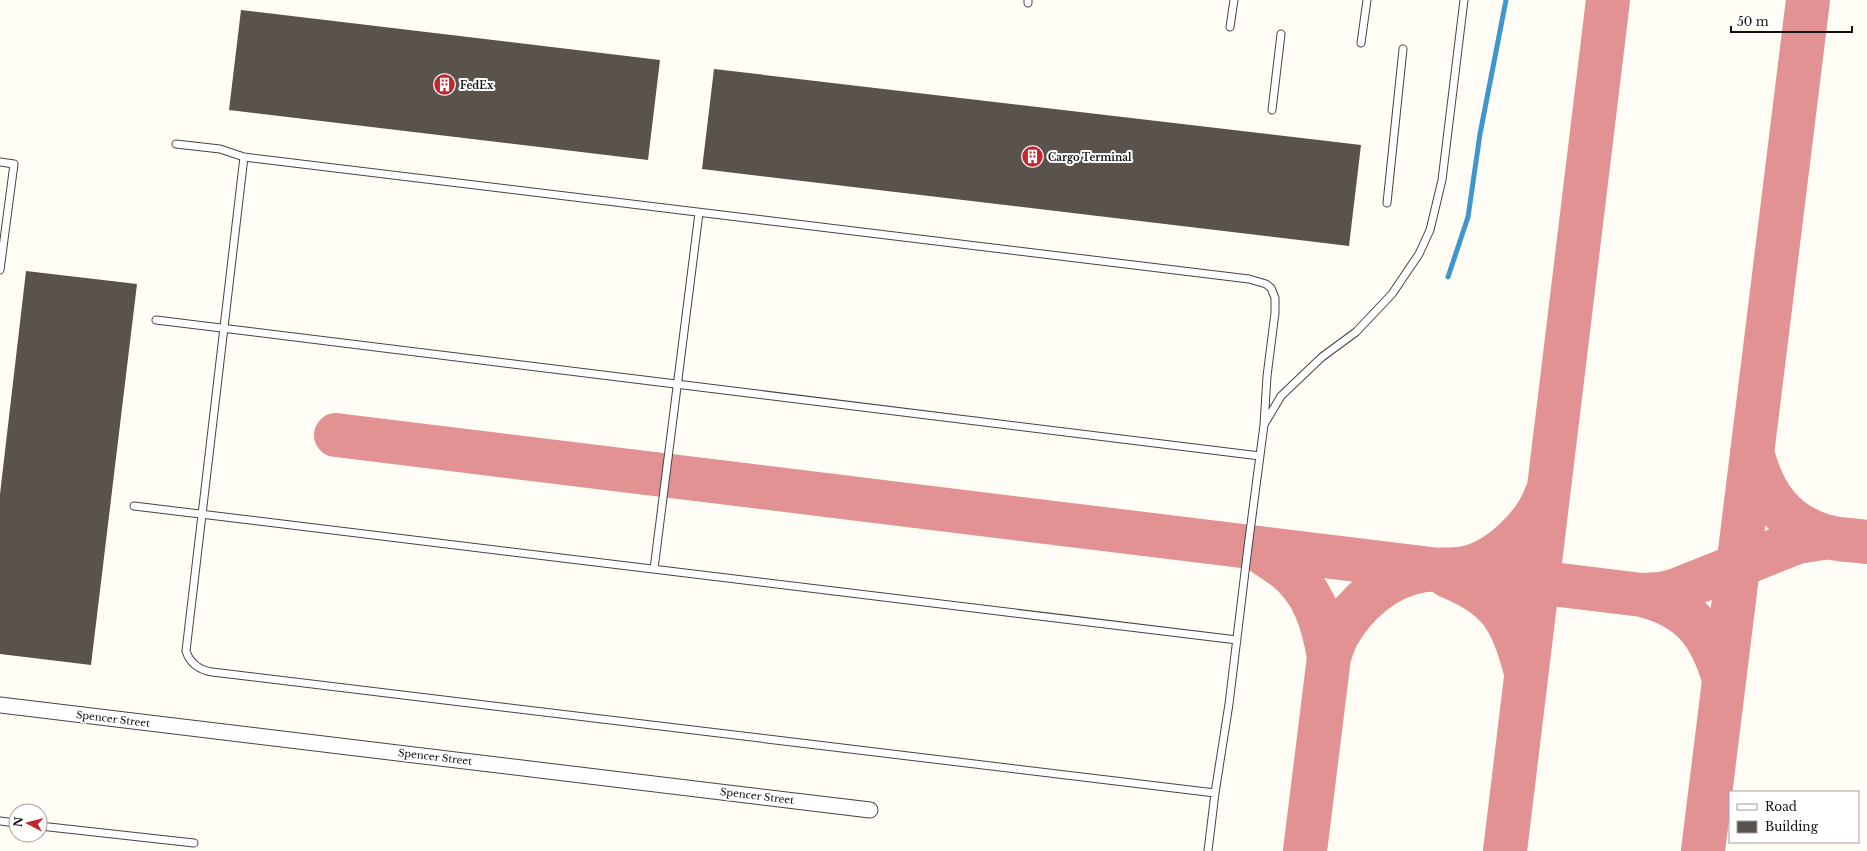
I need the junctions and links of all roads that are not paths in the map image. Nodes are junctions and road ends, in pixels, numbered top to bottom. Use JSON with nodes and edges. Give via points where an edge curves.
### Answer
{"nodes":[{"id":1,"x":1234,"y":0,"type":"edge"},
{"id":2,"x":1367,"y":0,"type":"edge"},
{"id":3,"x":1464,"y":0,"type":"edge"},
{"id":4,"x":1230,"y":27,"type":"dead end"},
{"id":5,"x":1281,"y":34,"type":"dead end"},
{"id":6,"x":1362,"y":43,"type":"dead end"},
{"id":7,"x":1403,"y":48,"type":"dead end"},
{"id":8,"x":1272,"y":110,"type":"dead end"},
{"id":9,"x":176,"y":144,"type":"dead end"},
{"id":10,"x":244,"y":157,"type":"junction"},
{"id":11,"x":0,"y":162,"type":"edge"},
{"id":12,"x":1386,"y":203,"type":"dead end"},
{"id":13,"x":699,"y":212,"type":"junction"},
{"id":14,"x":0,"y":270,"type":"edge"},
{"id":15,"x":156,"y":320,"type":"dead end"},
{"id":16,"x":225,"y":329,"type":"junction"},
{"id":17,"x":677,"y":384,"type":"junction"},
{"id":18,"x":1264,"y":425,"type":"junction"},
{"id":19,"x":1260,"y":456,"type":"junction"},
{"id":20,"x":134,"y":506,"type":"dead end"},
{"id":21,"x":202,"y":514,"type":"junction"},
{"id":22,"x":654,"y":569,"type":"junction"},
{"id":23,"x":1238,"y":640,"type":"junction"},
{"id":24,"x":0,"y":705,"type":"edge"},
{"id":25,"x":1215,"y":793,"type":"junction"},
{"id":26,"x":870,"y":810,"type":"dead end"},
{"id":27,"x":48,"y":827,"type":"edge"},
{"id":28,"x":194,"y":843,"type":"dead end"},
{"id":29,"x":1208,"y":851,"type":"edge"}],
"edges":[{"from":1,"to":4,"type":"lane"},
{"from":2,"to":6,"type":"lane"},
{"from":3,"to":18,"type":"lane","via":[[1442,180],[1427,236],[1392,294],[1356,332],[1322,357],[1281,396]]},
{"from":5,"to":8,"type":"lane"},
{"from":7,"to":12,"type":"lane"},
{"from":9,"to":10,"type":"lane","via":[[220,149]]},
{"from":10,"to":13,"type":"lane"},
{"from":10,"to":16,"type":"lane"},
{"from":11,"to":14,"type":"lane","via":[[14,164]]},
{"from":13,"to":17,"type":"lane"},
{"from":13,"to":18,"type":"lane","via":[[1241,278],[1266,284],[1271,288],[1275,298],[1275,313]]},
{"from":15,"to":16,"type":"lane"},
{"from":16,"to":17,"type":"lane"},
{"from":16,"to":21,"type":"lane"},
{"from":17,"to":19,"type":"lane"},
{"from":17,"to":22,"type":"lane"},
{"from":18,"to":19,"type":"lane"},
{"from":19,"to":23,"type":"lane"},
{"from":20,"to":21,"type":"lane"},
{"from":21,"to":22,"type":"lane"},
{"from":21,"to":25,"type":"lane","via":[[186,651],[192,662],[204,671]]},
{"from":22,"to":23,"type":"lane"},
{"from":23,"to":25,"type":"lane"},
{"from":24,"to":26,"type":"street","name":"Spencer Street"},
{"from":25,"to":29,"type":"lane"},
{"from":27,"to":28,"type":"lane"}]}
